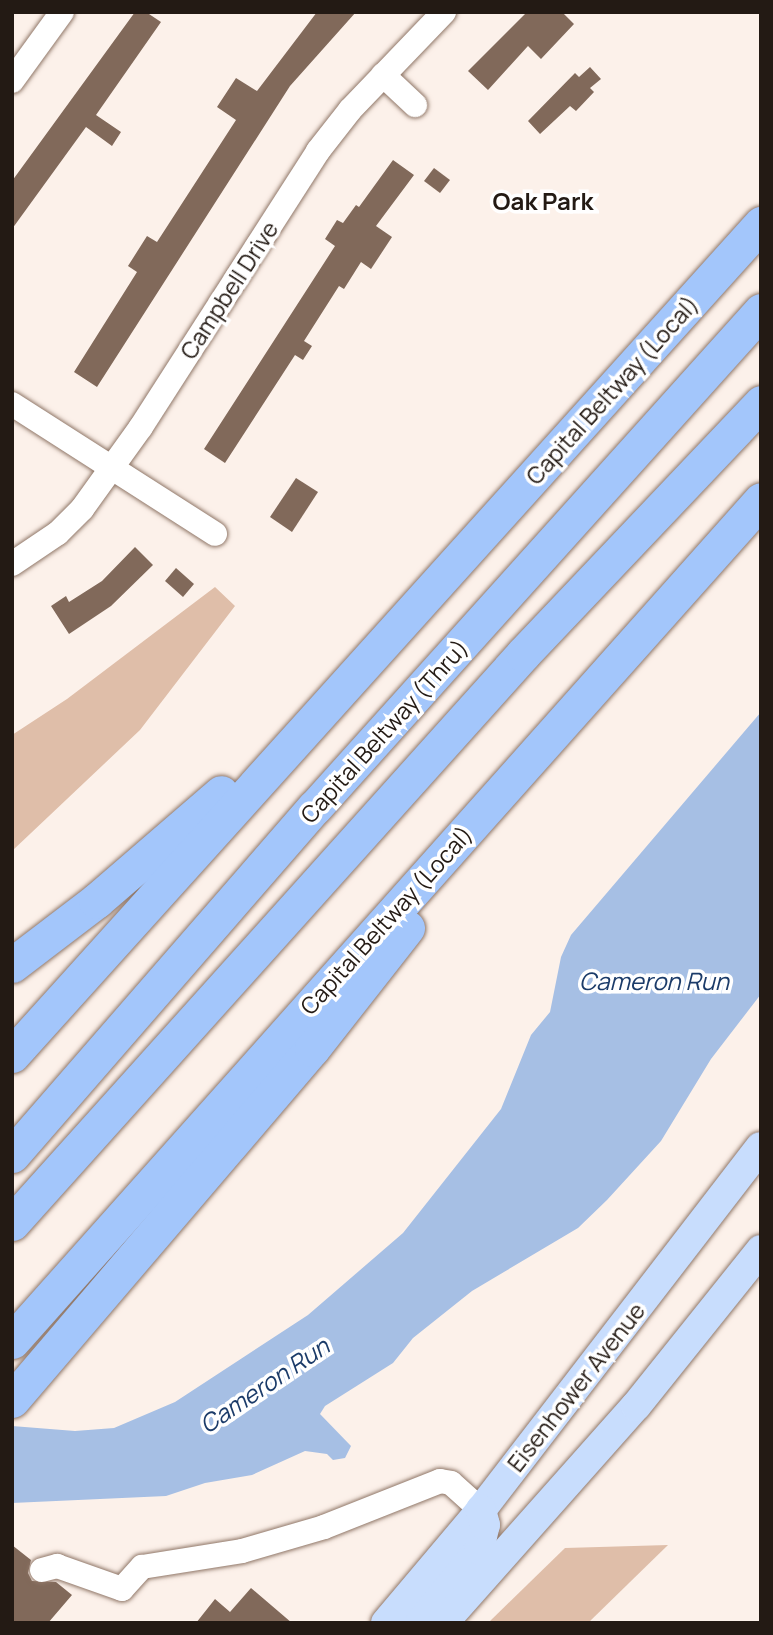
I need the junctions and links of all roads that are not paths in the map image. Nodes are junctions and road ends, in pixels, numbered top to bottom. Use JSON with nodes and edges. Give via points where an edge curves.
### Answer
{"nodes":[{"id":1,"x":62,"y":12,"type":"edge"},
{"id":2,"x":444,"y":12,"type":"edge"},
{"id":3,"x":383,"y":75,"type":"junction"},
{"id":4,"x":12,"y":81,"type":"edge"},
{"id":5,"x":415,"y":105,"type":"dead end"},
{"id":6,"x":761,"y":224,"type":"edge"},
{"id":7,"x":761,"y":311,"type":"edge"},
{"id":8,"x":761,"y":403,"type":"edge"},
{"id":9,"x":12,"y":404,"type":"edge"},
{"id":10,"x":111,"y":467,"type":"junction"},
{"id":11,"x":761,"y":500,"type":"edge"},
{"id":12,"x":215,"y":534,"type":"dead end"},
{"id":13,"x":12,"y":564,"type":"edge"},
{"id":14,"x":632,"y":642,"type":"junction"},
{"id":15,"x":352,"y":677,"type":"junction"},
{"id":16,"x":12,"y":965,"type":"edge"},
{"id":17,"x":12,"y":1055,"type":"edge"},
{"id":18,"x":761,"y":1147,"type":"edge"},
{"id":19,"x":12,"y":1155,"type":"edge"},
{"id":20,"x":12,"y":1223,"type":"edge"},
{"id":21,"x":761,"y":1250,"type":"edge"},
{"id":22,"x":12,"y":1341,"type":"edge"},
{"id":23,"x":12,"y":1400,"type":"edge"},
{"id":24,"x":481,"y":1510,"type":"junction"},
{"id":25,"x":42,"y":1570,"type":"dead end"},
{"id":26,"x":386,"y":1623,"type":"edge"},
{"id":27,"x":420,"y":1623,"type":"edge"},
{"id":28,"x":443,"y":1623,"type":"edge"}],
"edges":[{"from":1,"to":4,"type":"street"},
{"from":2,"to":3,"type":"street","name":"Campbell Drive"},
{"from":3,"to":5,"type":"street"},
{"from":3,"to":10,"type":"street","name":"Campbell Drive","via":[[318,151]]},
{"from":6,"to":15,"type":"highway","name":"Capital Beltway (Local)"},
{"from":7,"to":19,"type":"highway","name":"Capital Beltway (Thru)","via":[[315,807]]},
{"from":8,"to":20,"type":"highway","via":[[523,654]]},
{"from":9,"to":10,"type":"street"},
{"from":10,"to":12,"type":"street"},
{"from":10,"to":13,"type":"street","name":"Campbell Drive","via":[[58,533]]},
{"from":11,"to":14,"type":"highway","name":"Capital Beltway (Local)"},
{"from":14,"to":22,"type":"highway","name":"Capital Beltway (Local)"},
{"from":14,"to":23,"type":"highway","via":[[312,1049]]},
{"from":15,"to":16,"type":"highway","via":[[160,848]]},
{"from":15,"to":17,"type":"highway","name":"Capital Beltway (Local)"},
{"from":18,"to":24,"type":"main road","name":"Eisenhower Avenue"},
{"from":21,"to":28,"type":"main road","via":[[636,1406]]},
{"from":24,"to":25,"type":"street","via":[[451,1483],[440,1480],[324,1527],[242,1551],[142,1566],[122,1589],[57,1566]]},
{"from":24,"to":26,"type":"main road","name":"Eisenhower Avenue"},
{"from":24,"to":27,"type":"main road","via":[[485,1525],[479,1550]]}]}
